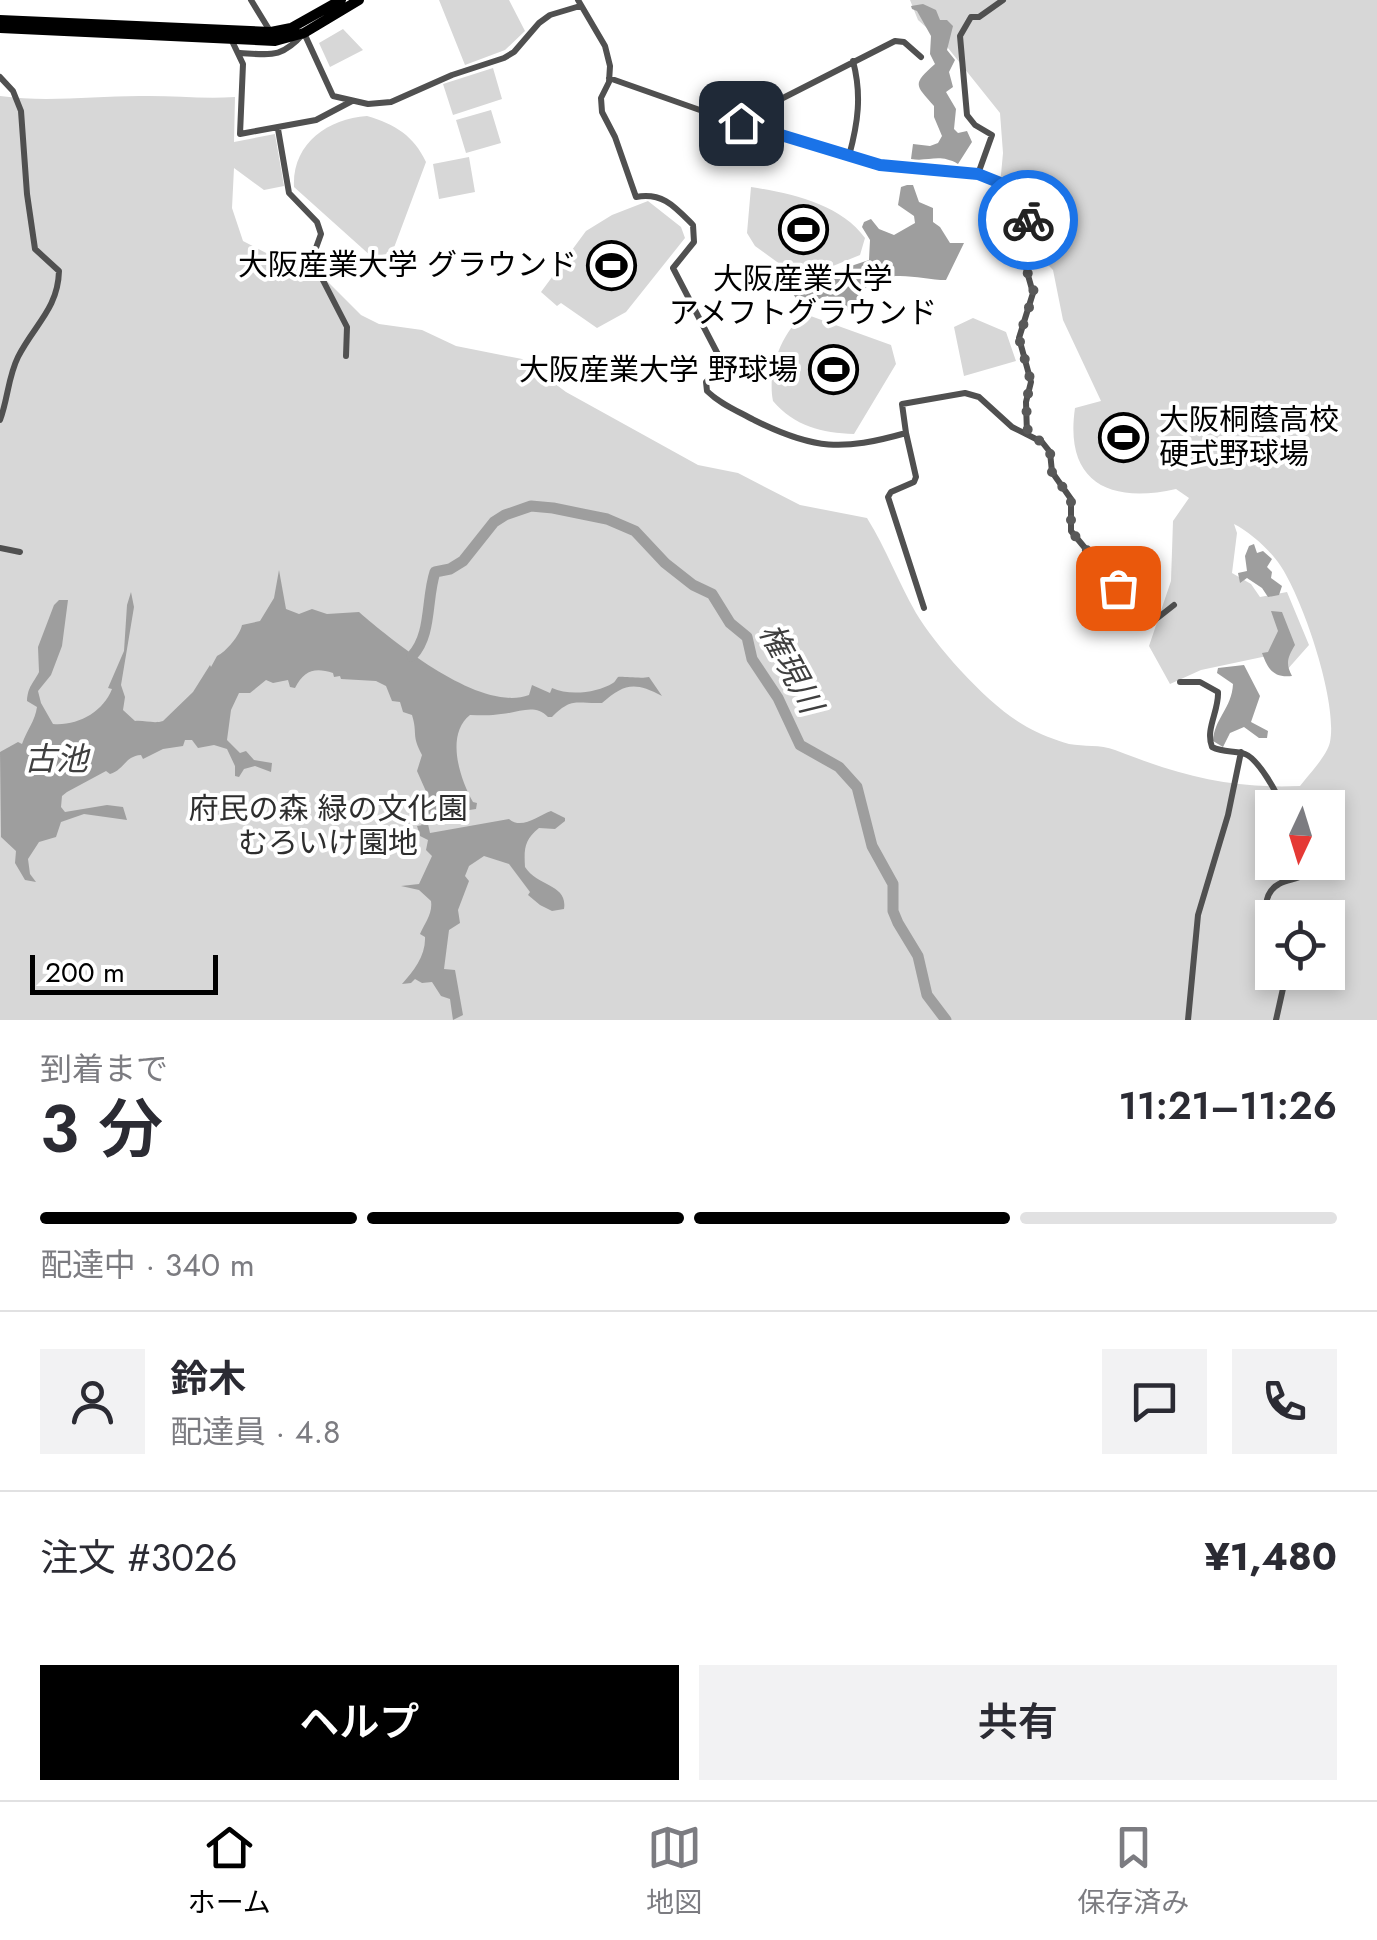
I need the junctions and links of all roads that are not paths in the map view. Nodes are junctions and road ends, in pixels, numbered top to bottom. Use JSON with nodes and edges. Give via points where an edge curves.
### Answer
{"nodes":[{"id":1,"x":251,"y":0,"type":"edge"},
{"id":2,"x":341,"y":0,"type":"edge"},
{"id":3,"x":359,"y":0,"type":"edge"},
{"id":4,"x":1003,"y":0,"type":"edge"},
{"id":5,"x":579,"y":3,"type":"edge"},
{"id":6,"x":0,"y":20,"type":"edge"},
{"id":7,"x":0,"y":28,"type":"edge"},
{"id":8,"x":271,"y":32,"type":"junction"},
{"id":9,"x":304,"y":33,"type":"junction"},
{"id":10,"x":232,"y":41,"type":"junction"},
{"id":11,"x":240,"y":53,"type":"junction"},
{"id":12,"x":921,"y":58,"type":"dead end"},
{"id":13,"x":853,"y":62,"type":"junction"},
{"id":14,"x":0,"y":77,"type":"edge"},
{"id":15,"x":609,"y":78,"type":"junction"},
{"id":16,"x":353,"y":100,"type":"junction"},
{"id":17,"x":278,"y":128,"type":"junction"},
{"id":18,"x":769,"y":131,"type":"junction"},
{"id":19,"x":850,"y":156,"type":"junction"},
{"id":20,"x":978,"y":174,"type":"junction"},
{"id":21,"x":346,"y":356,"type":"dead end"},
{"id":22,"x":0,"y":420,"type":"edge"},
{"id":23,"x":906,"y":432,"type":"junction"},
{"id":24,"x":1028,"y":435,"type":"junction"},
{"id":25,"x":0,"y":548,"type":"edge"},
{"id":26,"x":20,"y":552,"type":"dead end"},
{"id":27,"x":1174,"y":604,"type":"dead end"},
{"id":28,"x":924,"y":608,"type":"dead end"},
{"id":29,"x":1180,"y":682,"type":"dead end"},
{"id":30,"x":1241,"y":752,"type":"junction"},
{"id":31,"x":1275,"y":790,"type":"edge"},
{"id":32,"x":1288,"y":880,"type":"edge"},
{"id":33,"x":1268,"y":900,"type":"edge"},
{"id":34,"x":1283,"y":990,"type":"edge"},
{"id":35,"x":1188,"y":1020,"type":"edge"},
{"id":36,"x":1276,"y":1020,"type":"edge"}],
"edges":[{"from":1,"to":8,"type":"street"},
{"from":2,"to":8,"type":"main road"},
{"from":3,"to":9,"type":"main road"},
{"from":4,"to":20,"type":"street","via":[[971,18],[960,36],[966,115],[992,135]]},
{"from":5,"to":15,"type":"street","via":[[605,46]]},
{"from":5,"to":16,"type":"street","via":[[539,22],[504,58],[390,102]]},
{"from":6,"to":8,"type":"main road"},
{"from":7,"to":10,"type":"main road"},
{"from":9,"to":10,"type":"main road"},
{"from":9,"to":11,"type":"street","via":[[288,52]]},
{"from":9,"to":16,"type":"street","via":[[334,96]]},
{"from":10,"to":11,"type":"street"},
{"from":11,"to":17,"type":"street","via":[[240,134]]},
{"from":12,"to":13,"type":"street","via":[[895,41]]},
{"from":13,"to":18,"type":"street","via":[[780,99]]},
{"from":13,"to":19,"type":"street","via":[[860,94]]},
{"from":14,"to":22,"type":"street","via":[[22,112],[35,249],[60,271],[56,299],[18,356]]},
{"from":15,"to":18,"type":"street"},
{"from":15,"to":23,"type":"street","via":[[602,112],[636,197],[668,200],[694,225],[694,242],[673,268],[724,364],[706,382],[707,392],[814,445],[861,446]]},
{"from":16,"to":17,"type":"street","via":[[316,120]]},
{"from":17,"to":21,"type":"street","via":[[289,193],[322,234],[312,259],[347,327]]},
{"from":18,"to":19,"type":"street"},
{"from":19,"to":20,"type":"street","via":[[892,168]]},
{"from":20,"to":24,"type":"street","via":[[1016,198],[1028,223],[1024,262],[1034,292],[1019,338],[1031,382]]},
{"from":23,"to":24,"type":"street","via":[[902,404],[965,393]]},
{"from":23,"to":28,"type":"street","via":[[916,477],[888,497]]},
{"from":24,"to":27,"type":"street","via":[[1050,452],[1052,472],[1071,499],[1071,531],[1125,605],[1146,628]]},
{"from":25,"to":26,"type":"street"},
{"from":29,"to":30,"type":"street","via":[[1200,682],[1218,692],[1209,740],[1220,751]]},
{"from":30,"to":31,"type":"street","via":[[1255,759]]},
{"from":30,"to":35,"type":"street","via":[[1198,915]]},
{"from":32,"to":33,"type":"street"},
{"from":34,"to":36,"type":"street"}]}
